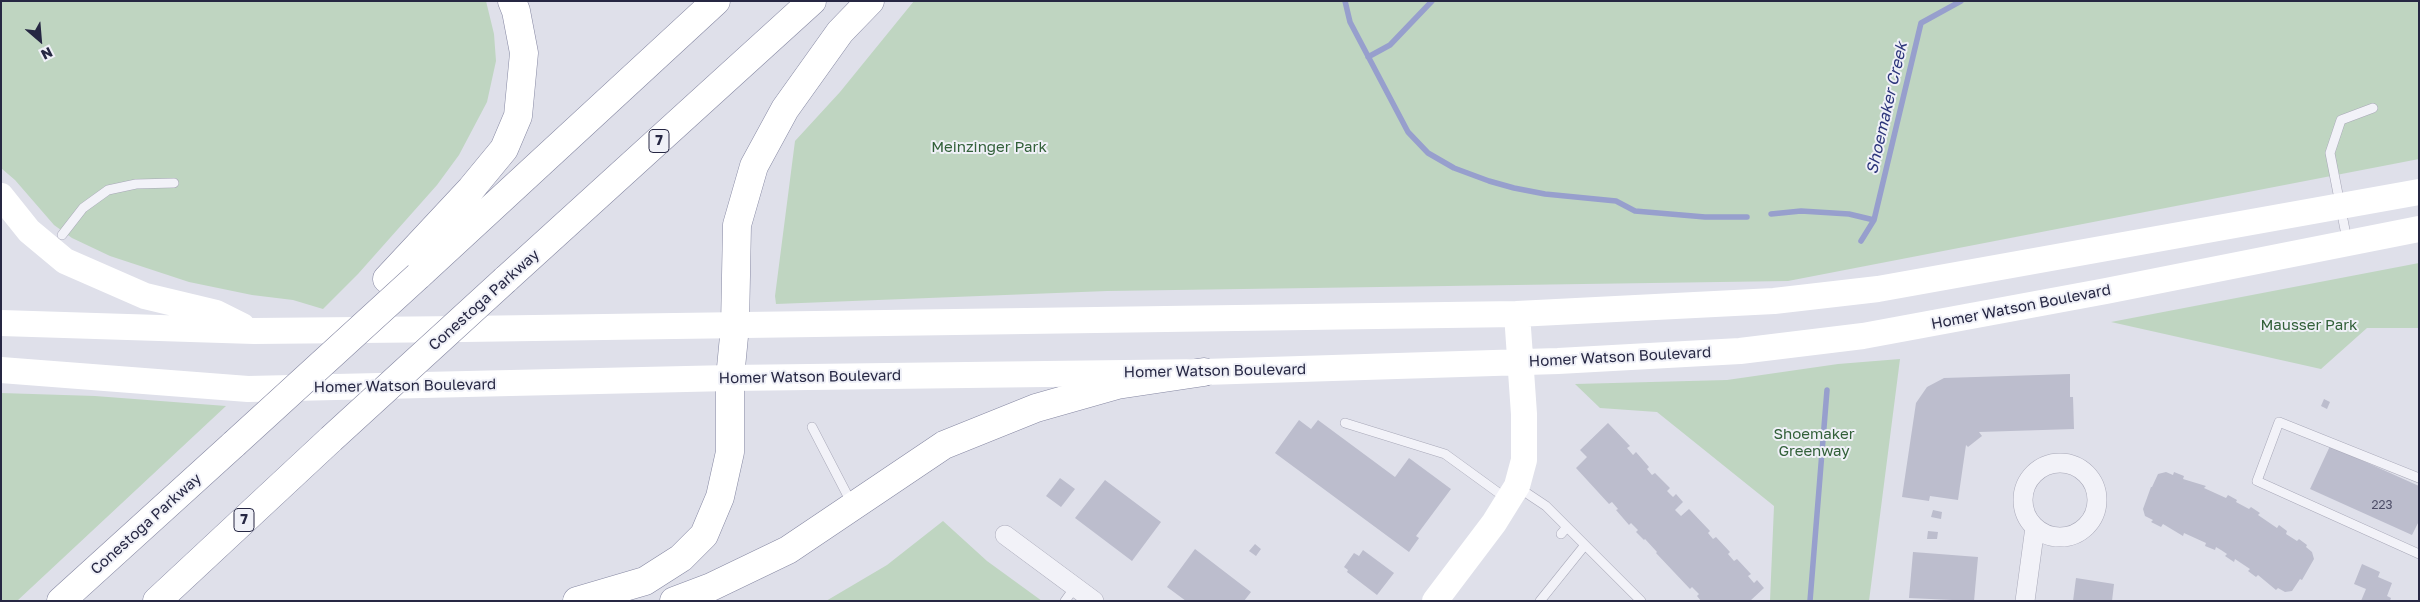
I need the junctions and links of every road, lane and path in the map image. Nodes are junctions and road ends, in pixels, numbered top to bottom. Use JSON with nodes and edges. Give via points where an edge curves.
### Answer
{"nodes":[{"id":1,"x":512,"y":1,"type":"edge"},
{"id":2,"x":716,"y":1,"type":"edge"},
{"id":3,"x":812,"y":1,"type":"edge"},
{"id":4,"x":870,"y":1,"type":"edge"},
{"id":5,"x":2373,"y":108,"type":"dead end"},
{"id":6,"x":174,"y":182,"type":"dead end"},
{"id":7,"x":2419,"y":192,"type":"edge"},
{"id":8,"x":1,"y":196,"type":"edge"},
{"id":9,"x":2340,"y":207,"type":"junction"},
{"id":10,"x":2419,"y":229,"type":"edge"},
{"id":11,"x":62,"y":235,"type":"dead end"},
{"id":12,"x":2347,"y":243,"type":"junction"},
{"id":13,"x":1517,"y":314,"type":"junction"},
{"id":14,"x":1,"y":323,"type":"edge"},
{"id":15,"x":735,"y":326,"type":"junction"},
{"id":16,"x":254,"y":332,"type":"junction"},
{"id":17,"x":1521,"y":362,"type":"junction"},
{"id":18,"x":1,"y":370,"type":"edge"},
{"id":19,"x":312,"y":372,"type":"junction"},
{"id":20,"x":1204,"y":372,"type":"junction"},
{"id":21,"x":730,"y":378,"type":"junction"},
{"id":22,"x":1345,"y":423,"type":"dead end"},
{"id":23,"x":812,"y":428,"type":"dead end"},
{"id":24,"x":2419,"y":478,"type":"edge"},
{"id":25,"x":1513,"y":493,"type":"junction"},
{"id":26,"x":853,"y":506,"type":"junction"},
{"id":27,"x":1567,"y":527,"type":"junction"},
{"id":28,"x":2035,"y":527,"type":"dead end"},
{"id":29,"x":1560,"y":534,"type":"dead end"},
{"id":30,"x":1005,"y":535,"type":"dead end"},
{"id":31,"x":1585,"y":545,"type":"junction"},
{"id":32,"x":2419,"y":554,"type":"edge"},
{"id":33,"x":1070,"y":594,"type":"edge"},
{"id":34,"x":61,"y":601,"type":"edge"},
{"id":35,"x":157,"y":601,"type":"edge"},
{"id":36,"x":577,"y":601,"type":"edge"},
{"id":37,"x":674,"y":601,"type":"edge"},
{"id":38,"x":1094,"y":601,"type":"edge"},
{"id":39,"x":1435,"y":601,"type":"edge"},
{"id":40,"x":1540,"y":601,"type":"edge"},
{"id":41,"x":1641,"y":601,"type":"edge"},
{"id":42,"x":2024,"y":601,"type":"edge"}],
"edges":[{"from":1,"to":19,"type":"highway","via":[[524,53],[518,116],[504,149],[471,190],[330,338]]},
{"from":2,"to":19,"type":"highway","name":"Conestoga Parkway","bridge":true},
{"from":3,"to":35,"type":"highway","name":"Conestoga Parkway","number":"7","bridge":true},
{"from":4,"to":15,"type":"highway","via":[[840,32],[785,109],[754,166],[737,225]]},
{"from":5,"to":9,"type":"lane","via":[[2341,120],[2330,153]]},
{"from":6,"to":11,"type":"lane","via":[[136,184],[108,190],[83,208]]},
{"from":7,"to":9,"type":"main road"},
{"from":8,"to":16,"type":"main road","via":[[29,231],[65,261],[145,296],[216,313]]},
{"from":9,"to":12,"type":"lane"},
{"from":9,"to":13,"type":"main road","via":[[1878,289],[1774,301]]},
{"from":10,"to":12,"type":"main road","name":"Homer Watson Boulevard"},
{"from":12,"to":17,"type":"main road","name":"Homer Watson Boulevard","via":[[1864,336],[1740,351]]},
{"from":13,"to":15,"type":"main road"},
{"from":13,"to":17,"type":"main road"},
{"from":14,"to":16,"type":"main road"},
{"from":15,"to":16,"type":"main road"},
{"from":15,"to":21,"type":"highway"},
{"from":17,"to":20,"type":"main road","name":"Homer Watson Boulevard"},
{"from":17,"to":25,"type":"main road","via":[[1524,460]]},
{"from":18,"to":21,"type":"main road","name":"Homer Watson Boulevard","via":[[248,389]]},
{"from":19,"to":34,"type":"highway","name":"Conestoga Parkway","bridge":true},
{"from":20,"to":21,"type":"main road","name":"Homer Watson Boulevard"},
{"from":20,"to":26,"type":"highway","via":[[1117,385],[1036,408],[944,445]]},
{"from":21,"to":36,"type":"highway","via":[[730,452],[720,497],[704,535],[681,558],[644,581]]},
{"from":22,"to":25,"type":"lane","via":[[1445,454]]},
{"from":23,"to":26,"type":"lane"},
{"from":24,"to":32,"type":"lane","via":[[2279,422],[2257,481]]},
{"from":25,"to":27,"type":"lane","via":[[1546,506]]},
{"from":25,"to":39,"type":"main road"},
{"from":26,"to":37,"type":"highway","via":[[788,550]]},
{"from":27,"to":29,"type":"lane"},
{"from":27,"to":31,"type":"lane"},
{"from":28,"to":42,"type":"street"},
{"from":30,"to":33,"type":"street"},
{"from":31,"to":40,"type":"lane"},
{"from":31,"to":41,"type":"lane"},
{"from":33,"to":38,"type":"street"}]}
